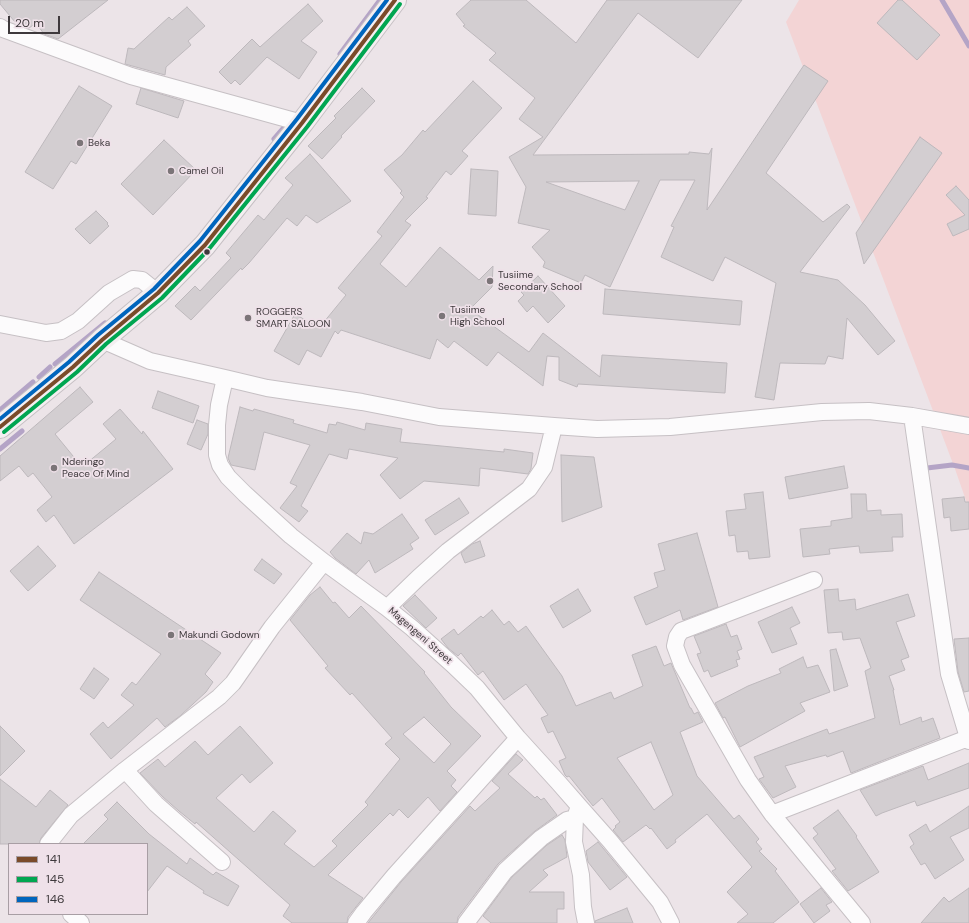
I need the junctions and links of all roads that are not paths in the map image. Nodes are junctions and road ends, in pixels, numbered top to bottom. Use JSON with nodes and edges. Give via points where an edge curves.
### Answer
{"nodes":[{"id":1,"x":395,"y":0,"type":"edge"},
{"id":2,"x":0,"y":27,"type":"edge"},
{"id":3,"x":302,"y":123,"type":"junction"},
{"id":4,"x":158,"y":293,"type":"junction"},
{"id":5,"x":0,"y":324,"type":"edge"},
{"id":6,"x":102,"y":340,"type":"junction"},
{"id":7,"x":225,"y":378,"type":"junction"},
{"id":8,"x":912,"y":416,"type":"junction"},
{"id":9,"x":554,"y":426,"type":"junction"},
{"id":10,"x":969,"y":426,"type":"edge"},
{"id":11,"x":0,"y":427,"type":"edge"},
{"id":12,"x":324,"y":562,"type":"junction"},
{"id":13,"x":814,"y":580,"type":"dead end"},
{"id":14,"x":387,"y":608,"type":"junction"},
{"id":15,"x":518,"y":738,"type":"junction"},
{"id":16,"x":968,"y":740,"type":"edge"},
{"id":17,"x":125,"y":770,"type":"junction"},
{"id":18,"x":577,"y":812,"type":"junction"},
{"id":19,"x":772,"y":814,"type":"junction"},
{"id":20,"x":49,"y":843,"type":"edge"},
{"id":21,"x":222,"y":862,"type":"dead end"},
{"id":22,"x":72,"y":915,"type":"edge"},
{"id":23,"x":81,"y":923,"type":"edge"},
{"id":24,"x":356,"y":923,"type":"edge"},
{"id":25,"x":466,"y":923,"type":"edge"},
{"id":26,"x":586,"y":923,"type":"edge"},
{"id":27,"x":671,"y":923,"type":"edge"},
{"id":28,"x":862,"y":923,"type":"edge"}],
"edges":[{"from":1,"to":3,"type":"main road"},
{"from":2,"to":3,"type":"street","via":[[131,76]]},
{"from":3,"to":4,"type":"main road","via":[[205,246]]},
{"from":4,"to":5,"type":"street","via":[[142,280],[133,279],[109,293],[78,321],[61,331],[46,333]]},
{"from":4,"to":6,"type":"main road"},
{"from":6,"to":7,"type":"street","via":[[150,361]]},
{"from":6,"to":11,"type":"main road"},
{"from":7,"to":9,"type":"street","via":[[266,388],[362,402],[439,417]]},
{"from":7,"to":12,"type":"street","name":"Magengeni Street","via":[[217,425],[217,455],[220,466],[228,477],[286,532]]},
{"from":8,"to":9,"type":"street","via":[[869,411],[822,412],[670,427]]},
{"from":8,"to":10,"type":"street"},
{"from":8,"to":16,"type":"street","via":[[949,674]]},
{"from":9,"to":14,"type":"street","via":[[544,467],[529,489],[448,551]]},
{"from":12,"to":14,"type":"street","name":"Magengeni Street"},
{"from":12,"to":17,"type":"street","via":[[272,627],[233,683]]},
{"from":13,"to":19,"type":"street","via":[[682,631],[675,646],[682,665],[748,780]]},
{"from":14,"to":15,"type":"street","name":"Magengeni Street","via":[[477,688]]},
{"from":15,"to":18,"type":"street","name":"Magengeni Street"},
{"from":15,"to":24,"type":"street","via":[[394,876]]},
{"from":16,"to":19,"type":"street"},
{"from":17,"to":20,"type":"street","via":[[71,815]]},
{"from":17,"to":21,"type":"street","via":[[156,804]]},
{"from":18,"to":25,"type":"street","via":[[541,838],[505,871]]},
{"from":18,"to":26,"type":"street","via":[[574,842],[581,875]]},
{"from":18,"to":27,"type":"street","name":"Magengeni Street","via":[[610,841],[660,902]]},
{"from":19,"to":28,"type":"street"},
{"from":22,"to":23,"type":"street"}]}
